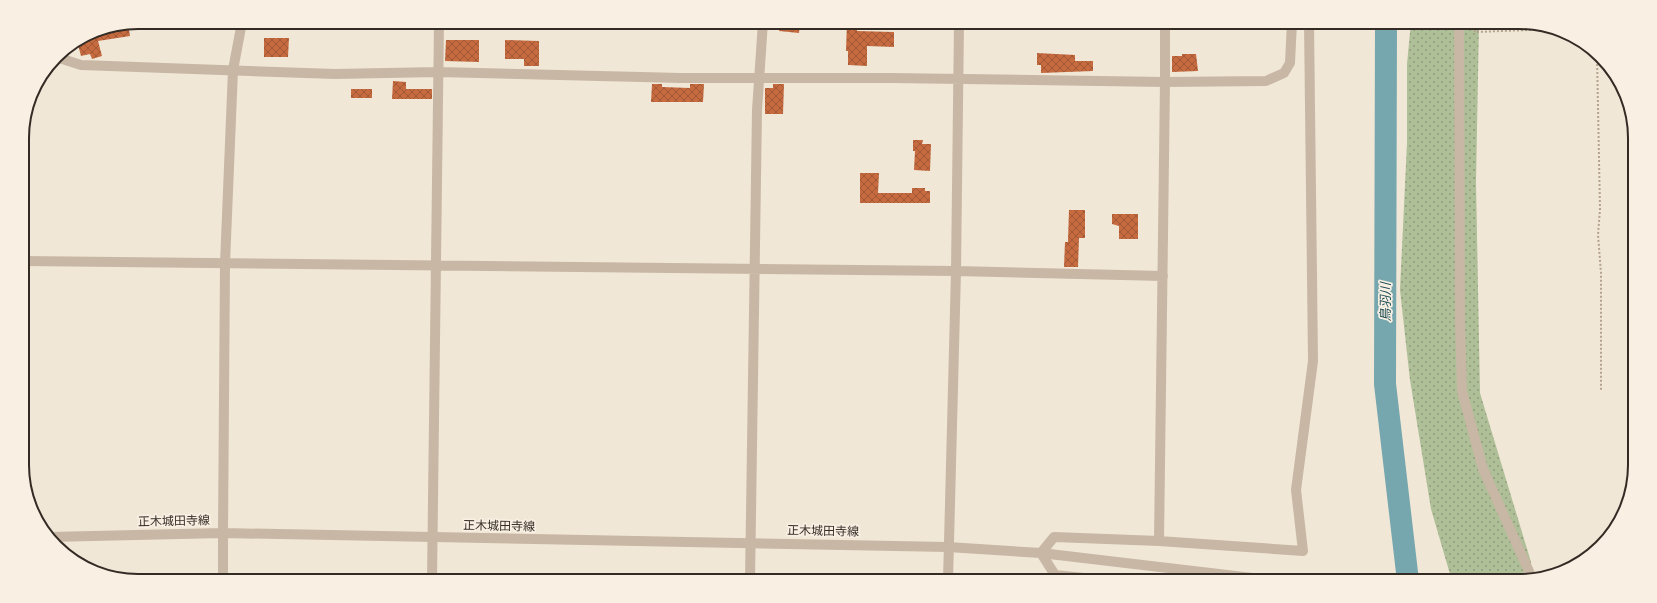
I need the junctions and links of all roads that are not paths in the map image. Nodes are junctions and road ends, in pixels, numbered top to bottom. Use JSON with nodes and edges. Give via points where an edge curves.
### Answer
{"nodes":[{"id":1,"x":241,"y":29,"type":"edge"},
{"id":2,"x":438,"y":29,"type":"edge"},
{"id":3,"x":762,"y":29,"type":"edge"},
{"id":4,"x":959,"y":29,"type":"edge"},
{"id":5,"x":1165,"y":29,"type":"edge"},
{"id":6,"x":1292,"y":29,"type":"edge"},
{"id":7,"x":1309,"y":29,"type":"edge"},
{"id":8,"x":1459,"y":29,"type":"edge"},
{"id":9,"x":62,"y":60,"type":"edge"},
{"id":10,"x":233,"y":70,"type":"junction"},
{"id":11,"x":438,"y":72,"type":"junction"},
{"id":12,"x":758,"y":78,"type":"junction"},
{"id":13,"x":959,"y":79,"type":"junction"},
{"id":14,"x":1165,"y":82,"type":"junction"},
{"id":15,"x":29,"y":261,"type":"edge"},
{"id":16,"x":224,"y":264,"type":"junction"},
{"id":17,"x":436,"y":266,"type":"junction"},
{"id":18,"x":754,"y":269,"type":"junction"},
{"id":19,"x":956,"y":271,"type":"junction"},
{"id":20,"x":1163,"y":276,"type":"junction"},
{"id":21,"x":223,"y":533,"type":"junction"},
{"id":22,"x":56,"y":537,"type":"edge"},
{"id":23,"x":432,"y":538,"type":"junction"},
{"id":24,"x":1159,"y":541,"type":"junction"},
{"id":25,"x":751,"y":542,"type":"junction"},
{"id":26,"x":948,"y":547,"type":"junction"},
{"id":27,"x":1041,"y":553,"type":"junction"},
{"id":28,"x":1530,"y":573,"type":"edge"},
{"id":29,"x":223,"y":574,"type":"edge"},
{"id":30,"x":432,"y":574,"type":"edge"},
{"id":31,"x":750,"y":574,"type":"edge"},
{"id":32,"x":948,"y":574,"type":"edge"},
{"id":33,"x":1055,"y":574,"type":"edge"},
{"id":34,"x":1219,"y":574,"type":"edge"}],
"edges":[{"from":1,"to":10,"type":"street"},
{"from":2,"to":11,"type":"street"},
{"from":3,"to":12,"type":"street"},
{"from":4,"to":13,"type":"street"},
{"from":5,"to":14,"type":"street"},
{"from":6,"to":14,"type":"street","via":[[1290,63],[1284,73],[1266,81]]},
{"from":7,"to":24,"type":"street","via":[[1313,361],[1296,490],[1303,551]]},
{"from":8,"to":28,"type":"street","via":[[1462,391],[1483,468]]},
{"from":9,"to":10,"type":"street","via":[[81,65]]},
{"from":10,"to":11,"type":"street","via":[[335,74]]},
{"from":10,"to":16,"type":"street"},
{"from":11,"to":12,"type":"street"},
{"from":11,"to":17,"type":"street"},
{"from":12,"to":13,"type":"street"},
{"from":12,"to":18,"type":"street"},
{"from":13,"to":14,"type":"street"},
{"from":13,"to":19,"type":"street"},
{"from":14,"to":20,"type":"street"},
{"from":15,"to":16,"type":"street"},
{"from":16,"to":17,"type":"street"},
{"from":16,"to":21,"type":"street"},
{"from":17,"to":18,"type":"street"},
{"from":17,"to":23,"type":"street"},
{"from":18,"to":19,"type":"street"},
{"from":18,"to":25,"type":"street"},
{"from":19,"to":20,"type":"street"},
{"from":19,"to":26,"type":"street"},
{"from":20,"to":24,"type":"street"},
{"from":21,"to":22,"type":"street","name":"正木城田寺線"},
{"from":21,"to":23,"type":"street","name":"正木城田寺線"},
{"from":21,"to":29,"type":"street"},
{"from":23,"to":25,"type":"street","name":"正木城田寺線"},
{"from":23,"to":30,"type":"street"},
{"from":24,"to":27,"type":"street","via":[[1054,537]]},
{"from":25,"to":26,"type":"street","name":"正木城田寺線"},
{"from":25,"to":31,"type":"street"},
{"from":26,"to":27,"type":"street","name":"正木城田寺線"},
{"from":26,"to":32,"type":"street"},
{"from":27,"to":33,"type":"street"},
{"from":27,"to":34,"type":"street","name":"正木城田寺線"}]}
